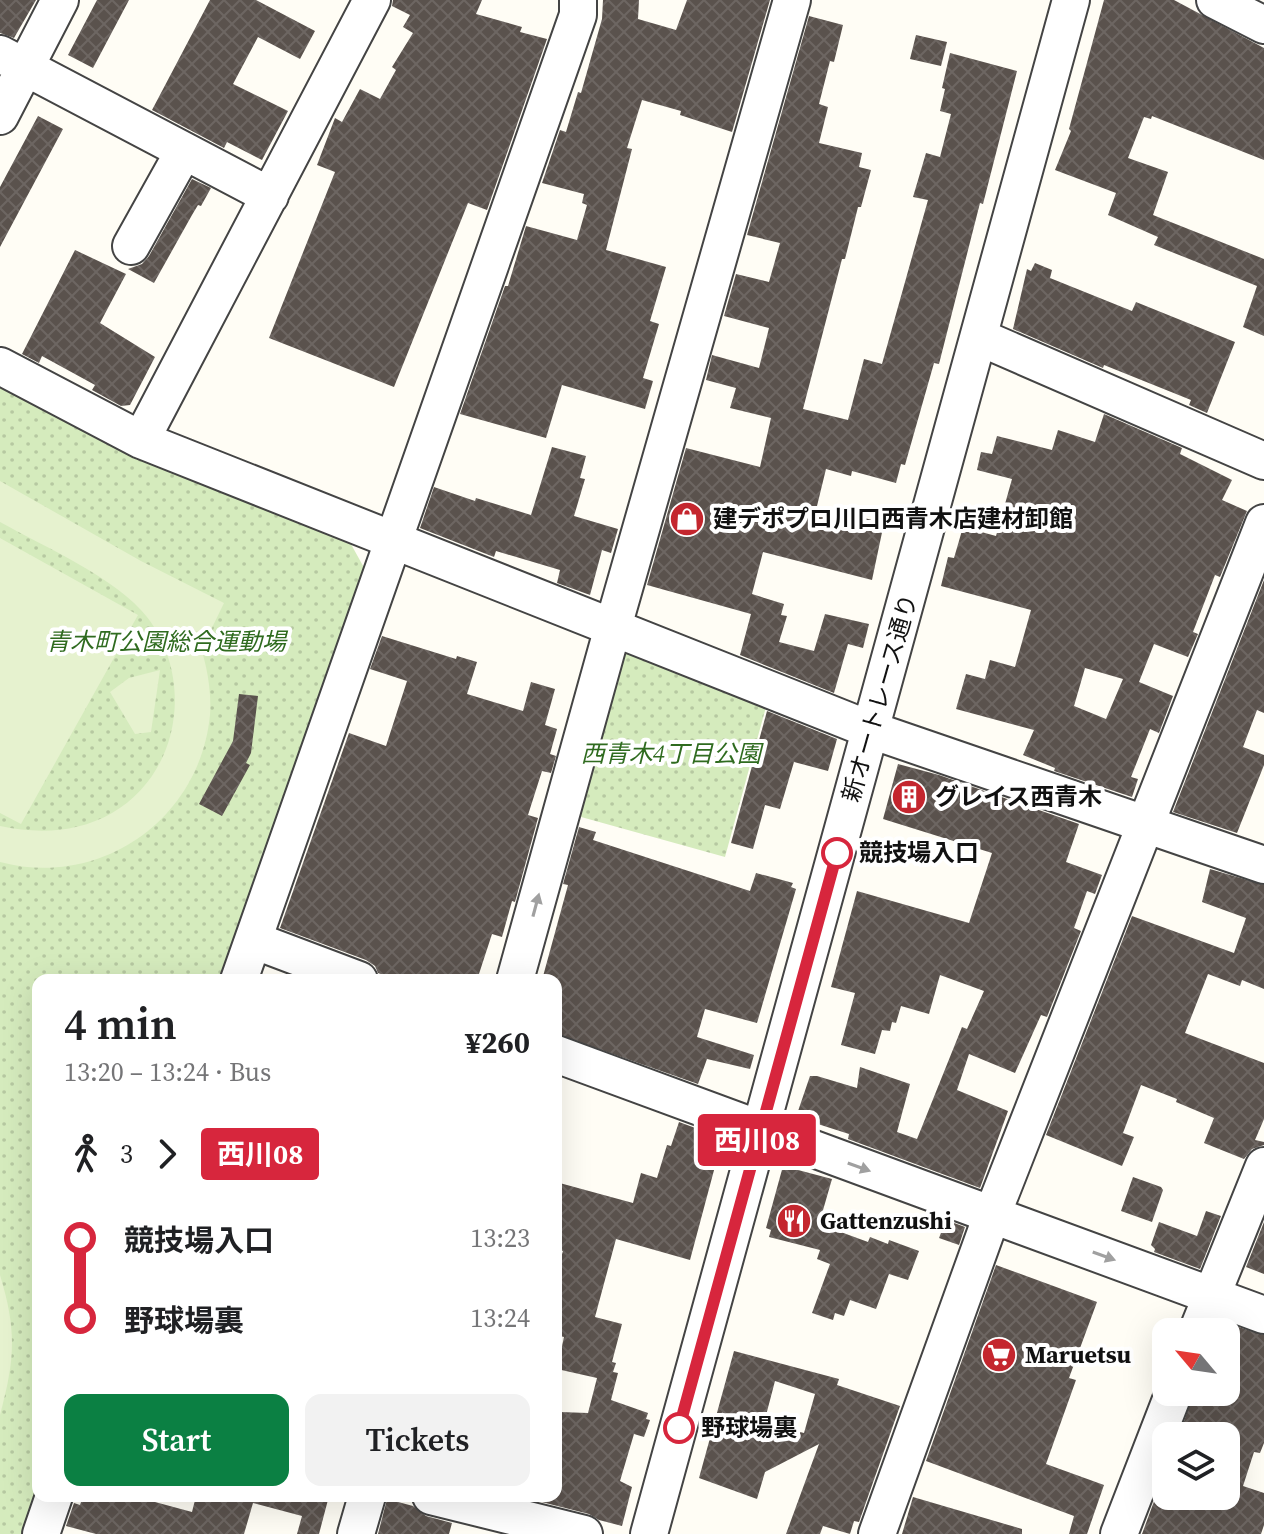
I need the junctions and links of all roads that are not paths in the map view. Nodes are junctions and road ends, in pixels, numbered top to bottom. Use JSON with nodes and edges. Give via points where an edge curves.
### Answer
{"nodes":[{"id":1,"x":60,"y":0,"type":"edge"},
{"id":2,"x":372,"y":0,"type":"edge"},
{"id":3,"x":578,"y":0,"type":"edge"},
{"id":4,"x":792,"y":0,"type":"edge"},
{"id":5,"x":1071,"y":0,"type":"edge"},
{"id":6,"x":1215,"y":0,"type":"edge"},
{"id":7,"x":1264,"y":25,"type":"edge"},
{"id":8,"x":13,"y":60,"type":"edge"},
{"id":9,"x":0,"y":116,"type":"edge"},
{"id":10,"x":184,"y":151,"type":"junction"},
{"id":11,"x":270,"y":196,"type":"junction"},
{"id":12,"x":131,"y":246,"type":"dead end"},
{"id":13,"x":979,"y":337,"type":"junction"},
{"id":14,"x":0,"y":366,"type":"edge"},
{"id":15,"x":141,"y":440,"type":"junction"},
{"id":16,"x":1264,"y":461,"type":"edge"},
{"id":17,"x":1264,"y":523,"type":"edge"},
{"id":18,"x":393,"y":540,"type":"junction"},
{"id":19,"x":613,"y":627,"type":"junction"},
{"id":20,"x":871,"y":730,"type":"junction"},
{"id":21,"x":1145,"y":823,"type":"junction"},
{"id":22,"x":1264,"y":865,"type":"edge"},
{"id":23,"x":253,"y":940,"type":"junction"},
{"id":24,"x":241,"y":974,"type":"edge"},
{"id":25,"x":343,"y":974,"type":"edge"},
{"id":26,"x":517,"y":974,"type":"edge"},
{"id":27,"x":562,"y":1056,"type":"edge"},
{"id":28,"x":760,"y":1131,"type":"junction"},
{"id":29,"x":1264,"y":1166,"type":"edge"},
{"id":30,"x":992,"y":1215,"type":"junction"},
{"id":31,"x":1211,"y":1295,"type":"junction"},
{"id":32,"x":1264,"y":1315,"type":"edge"},
{"id":33,"x":1202,"y":1318,"type":"edge"},
{"id":34,"x":1169,"y":1406,"type":"edge"},
{"id":35,"x":52,"y":1502,"type":"edge"},
{"id":36,"x":365,"y":1502,"type":"edge"},
{"id":37,"x":455,"y":1502,"type":"edge"},
{"id":38,"x":41,"y":1534,"type":"edge"},
{"id":39,"x":356,"y":1534,"type":"edge"},
{"id":40,"x":584,"y":1534,"type":"edge"},
{"id":41,"x":649,"y":1534,"type":"edge"},
{"id":42,"x":877,"y":1534,"type":"edge"},
{"id":43,"x":1119,"y":1534,"type":"edge"}],
"edges":[{"from":1,"to":8,"type":"street"},
{"from":2,"to":11,"type":"street"},
{"from":3,"to":18,"type":"street","via":[[578,15]]},
{"from":4,"to":19,"type":"street"},
{"from":5,"to":13,"type":"street","name":"新オートレース通り"},
{"from":6,"to":7,"type":"street"},
{"from":8,"to":9,"type":"street"},
{"from":8,"to":10,"type":"street"},
{"from":10,"to":11,"type":"street"},
{"from":10,"to":12,"type":"street"},
{"from":11,"to":15,"type":"street"},
{"from":13,"to":16,"type":"street"},
{"from":13,"to":20,"type":"street","name":"新オートレース通り"},
{"from":14,"to":15,"type":"street"},
{"from":15,"to":18,"type":"street"},
{"from":17,"to":21,"type":"street"},
{"from":18,"to":19,"type":"street"},
{"from":18,"to":23,"type":"street"},
{"from":19,"to":20,"type":"street"},
{"from":26,"to":19,"type":"street","one_way":true},
{"from":20,"to":21,"type":"street"},
{"from":20,"to":28,"type":"street","name":"新オートレース通り"},
{"from":21,"to":22,"type":"street"},
{"from":21,"to":30,"type":"street"},
{"from":23,"to":24,"type":"street"},
{"from":23,"to":25,"type":"street"},
{"from":27,"to":28,"type":"street"},
{"from":28,"to":30,"type":"street","one_way":true},
{"from":28,"to":41,"type":"street","name":"新オートレース通り"},
{"from":29,"to":31,"type":"street"},
{"from":30,"to":31,"type":"street","one_way":true},
{"from":30,"to":42,"type":"street"},
{"from":31,"to":32,"type":"street"},
{"from":31,"to":33,"type":"street"},
{"from":34,"to":43,"type":"street"},
{"from":35,"to":38,"type":"street"},
{"from":36,"to":39,"type":"street"},
{"from":37,"to":40,"type":"street"}]}
